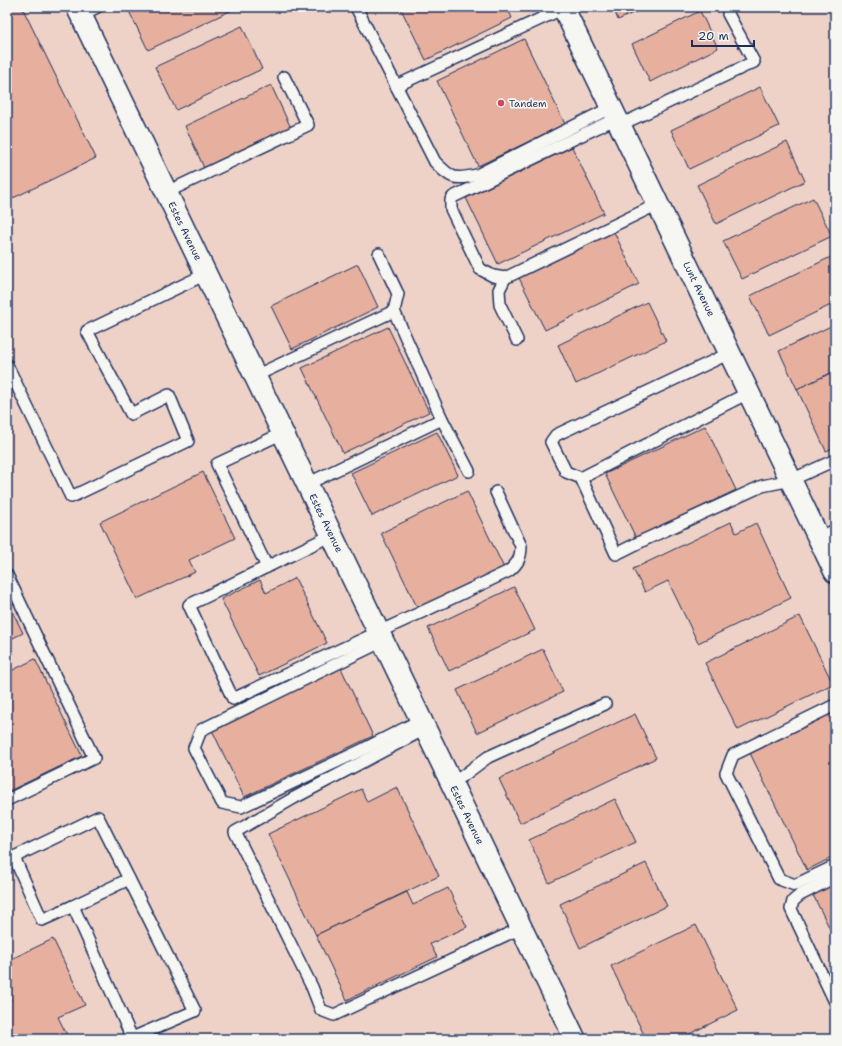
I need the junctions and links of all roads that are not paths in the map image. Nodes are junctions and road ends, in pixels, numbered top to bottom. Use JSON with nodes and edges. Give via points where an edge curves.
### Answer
{"nodes":[{"id":1,"x":356,"y":7,"type":"edge"},
{"id":2,"x":564,"y":7,"type":"edge"},
{"id":3,"x":85,"y":10,"type":"edge"},
{"id":4,"x":728,"y":14,"type":"dead end"},
{"id":5,"x":284,"y":77,"type":"dead end"},
{"id":6,"x":396,"y":86,"type":"junction"},
{"id":7,"x":616,"y":116,"type":"junction"},
{"id":8,"x":167,"y":192,"type":"junction"},
{"id":9,"x":658,"y":204,"type":"junction"},
{"id":10,"x":380,"y":254,"type":"dead end"},
{"id":11,"x":206,"y":274,"type":"junction"},
{"id":12,"x":505,"y":278,"type":"junction"},
{"id":13,"x":394,"y":311,"type":"junction"},
{"id":14,"x":517,"y":340,"type":"dead end"},
{"id":15,"x":730,"y":353,"type":"junction"},
{"id":16,"x":7,"y":365,"type":"edge"},
{"id":17,"x":255,"y":376,"type":"junction"},
{"id":18,"x":748,"y":393,"type":"junction"},
{"id":19,"x":442,"y":419,"type":"junction"},
{"id":20,"x":282,"y":433,"type":"junction"},
{"id":21,"x":835,"y":460,"type":"edge"},
{"id":22,"x":469,"y":470,"type":"dead end"},
{"id":23,"x":581,"y":478,"type":"junction"},
{"id":24,"x":791,"y":480,"type":"junction"},
{"id":25,"x":307,"y":484,"type":"junction"},
{"id":26,"x":496,"y":492,"type":"dead end"},
{"id":27,"x":827,"y":534,"type":"edge"},
{"id":28,"x":332,"y":535,"type":"junction"},
{"id":29,"x":267,"y":567,"type":"junction"},
{"id":30,"x":835,"y":572,"type":"edge"},
{"id":31,"x":7,"y":575,"type":"edge"},
{"id":32,"x":381,"y":636,"type":"junction"},
{"id":33,"x":605,"y":704,"type":"dead end"},
{"id":34,"x":835,"y":705,"type":"edge"},
{"id":35,"x":423,"y":724,"type":"junction"},
{"id":36,"x":452,"y":784,"type":"junction"},
{"id":37,"x":7,"y":800,"type":"edge"},
{"id":38,"x":835,"y":866,"type":"edge"},
{"id":39,"x":835,"y":877,"type":"edge"},
{"id":40,"x":129,"y":879,"type":"junction"},
{"id":41,"x":73,"y":906,"type":"junction"},
{"id":42,"x":521,"y":928,"type":"junction"},
{"id":43,"x":835,"y":1002,"type":"edge"},
{"id":44,"x":131,"y":1038,"type":"edge"},
{"id":45,"x":575,"y":1039,"type":"edge"}],
"edges":[{"from":1,"to":6,"type":"lane"},
{"from":2,"to":6,"type":"lane"},
{"from":2,"to":7,"type":"street","name":"Lunt Avenue"},
{"from":3,"to":8,"type":"street","name":"Estes Avenue"},
{"from":4,"to":7,"type":"lane","via":[[754,62]]},
{"from":5,"to":8,"type":"lane","via":[[308,125]]},
{"from":6,"to":7,"type":"lane","via":[[435,162],[448,175],[459,178],[477,175]]},
{"from":7,"to":9,"type":"street","name":"Lunt Avenue"},
{"from":7,"to":12,"type":"lane","via":[[453,197],[451,209],[480,269],[493,276]]},
{"from":8,"to":11,"type":"street","name":"Estes Avenue"},
{"from":9,"to":12,"type":"lane"},
{"from":9,"to":15,"type":"street","name":"Lunt Avenue"},
{"from":10,"to":13,"type":"lane","via":[[398,294]]},
{"from":11,"to":16,"type":"lane","via":[[87,331],[131,414],[169,395],[188,441],[71,497]]},
{"from":11,"to":17,"type":"street","name":"Estes Avenue"},
{"from":12,"to":14,"type":"lane","via":[[499,290],[500,305]]},
{"from":13,"to":17,"type":"lane"},
{"from":13,"to":19,"type":"lane"},
{"from":15,"to":18,"type":"street","name":"Lunt Avenue"},
{"from":15,"to":23,"type":"lane","via":[[556,435],[551,442],[566,472]]},
{"from":17,"to":20,"type":"street","name":"Estes Avenue"},
{"from":18,"to":23,"type":"lane"},
{"from":18,"to":24,"type":"street","name":"Lunt Avenue"},
{"from":19,"to":22,"type":"lane"},
{"from":19,"to":25,"type":"lane"},
{"from":20,"to":25,"type":"street","name":"Estes Avenue"},
{"from":20,"to":29,"type":"lane","via":[[217,464]]},
{"from":21,"to":24,"type":"lane"},
{"from":23,"to":24,"type":"lane","via":[[616,554],[762,486]]},
{"from":24,"to":27,"type":"street","name":"Lunt Avenue"},
{"from":25,"to":28,"type":"street","name":"Estes Avenue"},
{"from":26,"to":32,"type":"lane","via":[[521,546],[517,565]]},
{"from":27,"to":30,"type":"street","name":"Lunt Avenue"},
{"from":28,"to":29,"type":"lane"},
{"from":28,"to":32,"type":"street","name":"Estes Avenue"},
{"from":29,"to":32,"type":"lane","via":[[190,605],[233,699]]},
{"from":31,"to":37,"type":"lane","via":[[94,758]]},
{"from":32,"to":35,"type":"street","name":"Estes Avenue"},
{"from":32,"to":35,"type":"lane","via":[[201,730],[194,748],[222,803],[241,807]]},
{"from":33,"to":36,"type":"lane","via":[[488,757]]},
{"from":34,"to":38,"type":"lane","via":[[733,755],[726,773],[779,879],[795,885]]},
{"from":35,"to":36,"type":"street","name":"Estes Avenue"},
{"from":35,"to":42,"type":"lane","via":[[236,832],[321,1010],[334,1015]]},
{"from":36,"to":42,"type":"street","name":"Estes Avenue"},
{"from":39,"to":43,"type":"lane","via":[[793,900],[791,909]]},
{"from":40,"to":41,"type":"lane"},
{"from":40,"to":41,"type":"lane","via":[[98,817],[14,857],[42,920]]},
{"from":40,"to":44,"type":"lane","via":[[195,1011]]},
{"from":41,"to":44,"type":"lane"},
{"from":42,"to":45,"type":"street","name":"Estes Avenue"}]}
